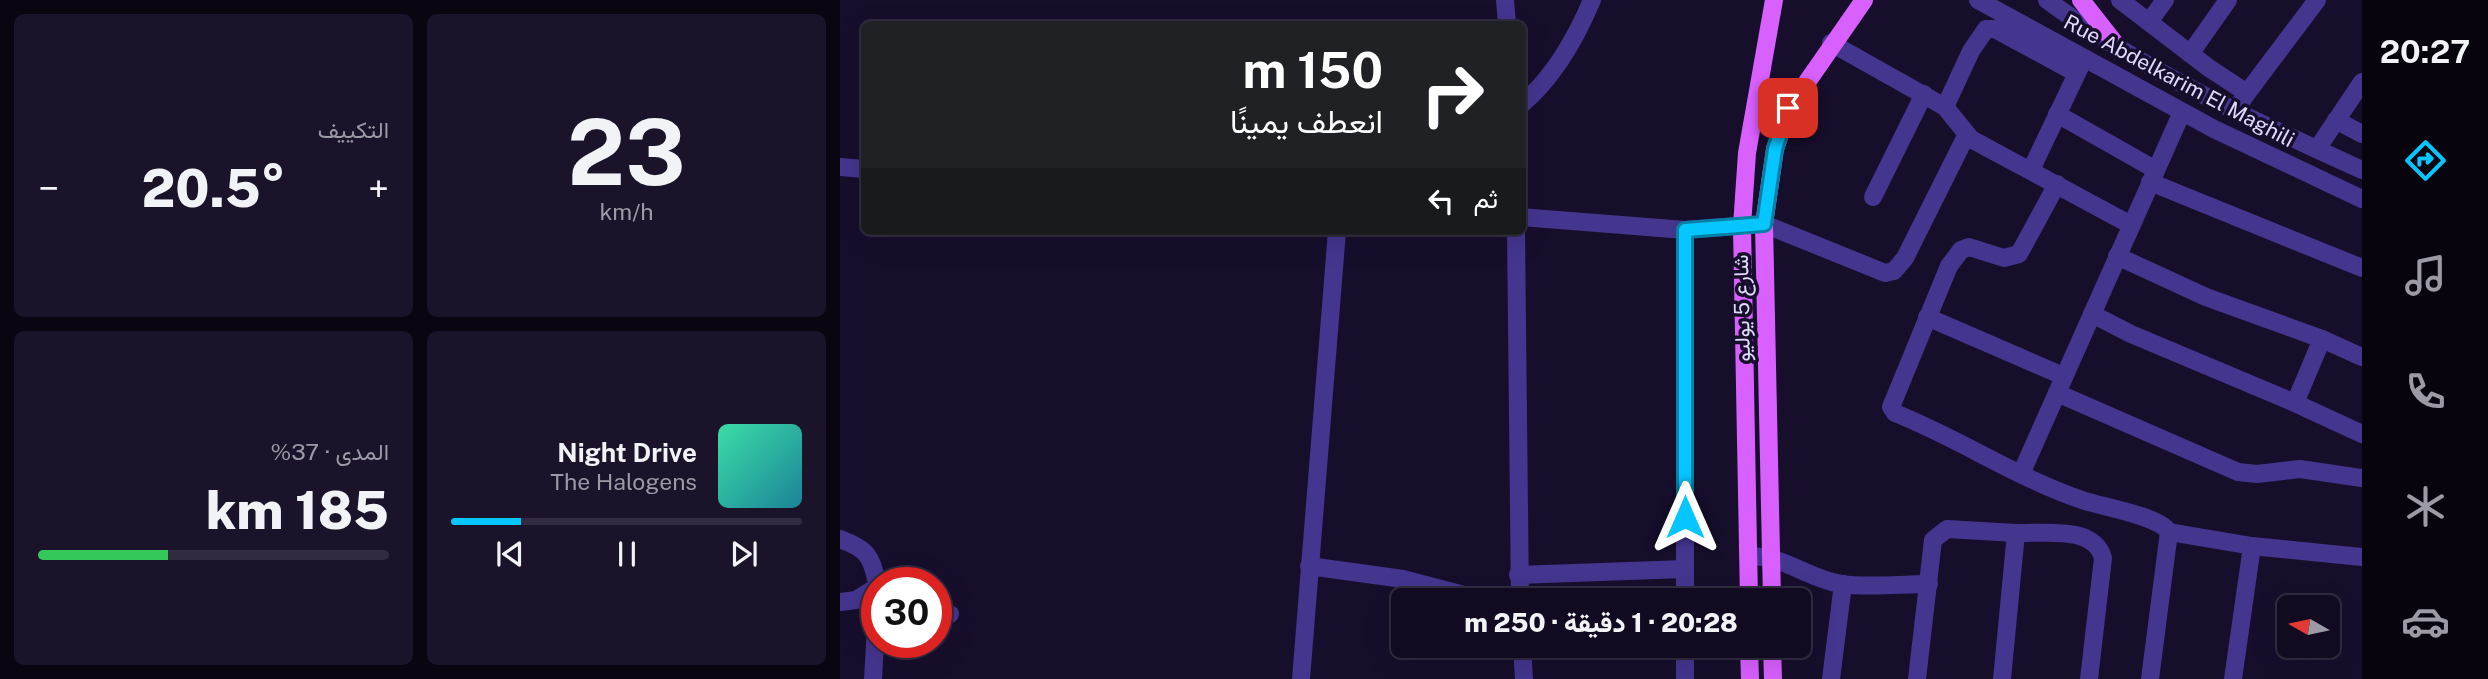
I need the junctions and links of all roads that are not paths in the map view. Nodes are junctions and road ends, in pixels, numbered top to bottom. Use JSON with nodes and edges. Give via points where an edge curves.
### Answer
{"nodes":[{"id":1,"x":1505,"y":0,"type":"edge"},
{"id":2,"x":1592,"y":0,"type":"edge"},
{"id":3,"x":1774,"y":0,"type":"edge"},
{"id":4,"x":1864,"y":0,"type":"edge"},
{"id":5,"x":1978,"y":0,"type":"edge"},
{"id":6,"x":2047,"y":0,"type":"edge"},
{"id":7,"x":2081,"y":0,"type":"edge"},
{"id":8,"x":2165,"y":0,"type":"edge"},
{"id":9,"x":2228,"y":0,"type":"edge"},
{"id":10,"x":2317,"y":0,"type":"edge"},
{"id":11,"x":2123,"y":1,"type":"edge"},
{"id":12,"x":1507,"y":21,"type":"edge"},
{"id":13,"x":2149,"y":22,"type":"junction"},
{"id":14,"x":1831,"y":43,"type":"junction"},
{"id":15,"x":2118,"y":47,"type":"junction"},
{"id":16,"x":2190,"y":54,"type":"junction"},
{"id":17,"x":2080,"y":66,"type":"junction"},
{"id":18,"x":2362,"y":82,"type":"edge"},
{"id":19,"x":2248,"y":93,"type":"junction"},
{"id":20,"x":1924,"y":94,"type":"junction"},
{"id":21,"x":1526,"y":101,"type":"edge"},
{"id":22,"x":1945,"y":107,"type":"junction"},
{"id":23,"x":2235,"y":111,"type":"junction"},
{"id":24,"x":2182,"y":112,"type":"junction"},
{"id":25,"x":2057,"y":114,"type":"junction"},
{"id":26,"x":2336,"y":120,"type":"junction"},
{"id":27,"x":2362,"y":134,"type":"edge"},
{"id":28,"x":1966,"y":136,"type":"junction"},
{"id":29,"x":2317,"y":149,"type":"junction"},
{"id":30,"x":840,"y":167,"type":"edge"},
{"id":31,"x":861,"y":169,"type":"edge"},
{"id":32,"x":2031,"y":170,"type":"junction"},
{"id":33,"x":2362,"y":170,"type":"edge"},
{"id":34,"x":2153,"y":176,"type":"junction"},
{"id":35,"x":2057,"y":184,"type":"junction"},
{"id":36,"x":1873,"y":197,"type":"dead end"},
{"id":37,"x":2362,"y":199,"type":"edge"},
{"id":38,"x":1526,"y":217,"type":"edge"},
{"id":39,"x":1764,"y":224,"type":"junction"},
{"id":40,"x":2131,"y":225,"type":"junction"},
{"id":41,"x":1742,"y":226,"type":"junction"},
{"id":42,"x":1685,"y":230,"type":"junction"},
{"id":43,"x":1337,"y":235,"type":"edge"},
{"id":44,"x":1516,"y":235,"type":"edge"},
{"id":45,"x":2117,"y":256,"type":"junction"},
{"id":46,"x":2362,"y":268,"type":"edge"},
{"id":47,"x":2092,"y":314,"type":"junction"},
{"id":48,"x":1927,"y":317,"type":"junction"},
{"id":49,"x":2322,"y":339,"type":"junction"},
{"id":50,"x":2362,"y":357,"type":"edge"},
{"id":51,"x":2060,"y":384,"type":"junction"},
{"id":52,"x":2295,"y":403,"type":"junction"},
{"id":53,"x":2362,"y":434,"type":"edge"},
{"id":54,"x":2021,"y":474,"type":"junction"},
{"id":55,"x":2362,"y":478,"type":"edge"},
{"id":56,"x":2169,"y":532,"type":"junction"},
{"id":57,"x":2016,"y":533,"type":"junction"},
{"id":58,"x":840,"y":539,"type":"edge"},
{"id":59,"x":2252,"y":546,"type":"junction"},
{"id":60,"x":1748,"y":556,"type":"junction"},
{"id":61,"x":1772,"y":556,"type":"junction"},
{"id":62,"x":2362,"y":556,"type":"edge"},
{"id":63,"x":1309,"y":566,"type":"junction"},
{"id":64,"x":874,"y":567,"type":"edge"},
{"id":65,"x":1685,"y":569,"type":"junction"},
{"id":66,"x":1518,"y":575,"type":"junction"},
{"id":67,"x":1843,"y":584,"type":"junction"},
{"id":68,"x":1929,"y":584,"type":"junction"},
{"id":69,"x":1437,"y":588,"type":"edge"},
{"id":70,"x":1519,"y":588,"type":"edge"},
{"id":71,"x":1685,"y":588,"type":"edge"},
{"id":72,"x":1749,"y":588,"type":"edge"},
{"id":73,"x":1772,"y":588,"type":"edge"},
{"id":74,"x":861,"y":596,"type":"edge"},
{"id":75,"x":840,"y":602,"type":"edge"},
{"id":76,"x":874,"y":658,"type":"edge"},
{"id":77,"x":1523,"y":658,"type":"edge"},
{"id":78,"x":1685,"y":658,"type":"edge"},
{"id":79,"x":1749,"y":658,"type":"edge"},
{"id":80,"x":1772,"y":658,"type":"edge"},
{"id":81,"x":873,"y":679,"type":"edge"},
{"id":82,"x":1301,"y":679,"type":"edge"},
{"id":83,"x":1524,"y":679,"type":"edge"},
{"id":84,"x":1685,"y":679,"type":"edge"},
{"id":85,"x":1750,"y":679,"type":"edge"},
{"id":86,"x":1773,"y":679,"type":"edge"},
{"id":87,"x":1832,"y":679,"type":"edge"},
{"id":88,"x":1917,"y":679,"type":"edge"},
{"id":89,"x":2002,"y":679,"type":"edge"},
{"id":90,"x":2089,"y":679,"type":"edge"},
{"id":91,"x":2150,"y":679,"type":"edge"},
{"id":92,"x":2233,"y":679,"type":"edge"}],
"edges":[{"from":1,"to":12,"type":"street"},
{"from":2,"to":21,"type":"street","via":[[1561,59]]},
{"from":3,"to":41,"type":"main road","name":"شارع 5 يوليو","via":[[1751,122]]},
{"from":4,"to":14,"type":"main road","name":"شارع 5 يوليو"},
{"from":5,"to":17,"type":"street","name":"Rue Abdelkarim El Maghili"},
{"from":6,"to":15,"type":"street","name":"Rue Abdelkarim El Maghili"},
{"from":7,"to":15,"type":"main road"},
{"from":8,"to":13,"type":"street"},
{"from":9,"to":16,"type":"street"},
{"from":10,"to":19,"type":"street"},
{"from":11,"to":13,"type":"street"},
{"from":13,"to":16,"type":"street"},
{"from":14,"to":20,"type":"street"},
{"from":14,"to":39,"type":"main road","name":"شارع 5 يوليو","via":[[1788,108],[1780,129]]},
{"from":15,"to":23,"type":"street","name":"Rue Abdelkarim El Maghili"},
{"from":16,"to":19,"type":"street"},
{"from":17,"to":22,"type":"street","via":[[1986,29]]},
{"from":17,"to":24,"type":"street","name":"Rue Abdelkarim El Maghili"},
{"from":17,"to":25,"type":"street"},
{"from":18,"to":26,"type":"street"},
{"from":19,"to":23,"type":"street"},
{"from":20,"to":22,"type":"street"},
{"from":20,"to":36,"type":"street"},
{"from":22,"to":28,"type":"street"},
{"from":23,"to":29,"type":"street","name":"Rue Abdelkarim El Maghili"},
{"from":24,"to":34,"type":"street"},
{"from":24,"to":37,"type":"street","name":"Rue Abdelkarim El Maghili"},
{"from":25,"to":32,"type":"street"},
{"from":25,"to":34,"type":"street"},
{"from":26,"to":27,"type":"street"},
{"from":26,"to":29,"type":"street"},
{"from":28,"to":32,"type":"street"},
{"from":28,"to":39,"type":"street","via":[[1905,258],[1894,271],[1874,271]]},
{"from":29,"to":33,"type":"street","name":"Rue Abdelkarim El Maghili"},
{"from":30,"to":31,"type":"street"},
{"from":32,"to":35,"type":"street"},
{"from":34,"to":40,"type":"street"},
{"from":34,"to":46,"type":"street"},
{"from":35,"to":40,"type":"street"},
{"from":35,"to":48,"type":"street","via":[[2019,254],[2004,258],[1969,247],[1961,250]]},
{"from":38,"to":42,"type":"street"},
{"from":39,"to":41,"type":"street"},
{"from":39,"to":61,"type":"main road","name":"شارع 5 يوليو"},
{"from":40,"to":45,"type":"street"},
{"from":41,"to":42,"type":"street"},
{"from":41,"to":60,"type":"main road","name":"شارع 5 يوليو"},
{"from":42,"to":65,"type":"street"},
{"from":43,"to":63,"type":"street"},
{"from":44,"to":66,"type":"street"},
{"from":45,"to":47,"type":"street"},
{"from":45,"to":49,"type":"street","via":[[2206,298]]},
{"from":47,"to":51,"type":"street"},
{"from":47,"to":52,"type":"street"},
{"from":48,"to":51,"type":"street"},
{"from":48,"to":54,"type":"street","via":[[1892,410]]},
{"from":49,"to":50,"type":"street"},
{"from":49,"to":52,"type":"street"},
{"from":51,"to":54,"type":"street"},
{"from":51,"to":55,"type":"street","via":[[2238,472],[2300,469]]},
{"from":52,"to":53,"type":"street"},
{"from":54,"to":56,"type":"street","via":[[2082,500],[2158,523]]},
{"from":56,"to":59,"type":"street"},
{"from":56,"to":91,"type":"street"},
{"from":57,"to":68,"type":"street","via":[[1941,531],[1933,540]]},
{"from":57,"to":89,"type":"street"},
{"from":57,"to":90,"type":"street","via":[[2085,536],[2100,547],[2103,558]]},
{"from":58,"to":64,"type":"street","via":[[858,545]]},
{"from":59,"to":62,"type":"street"},
{"from":59,"to":92,"type":"street"},
{"from":60,"to":61,"type":"street"},
{"from":60,"to":72,"type":"main road","name":"شارع 5 يوليو"},
{"from":61,"to":67,"type":"street"},
{"from":61,"to":73,"type":"main road","name":"شارع 5 يوليو"},
{"from":63,"to":69,"type":"street"},
{"from":63,"to":82,"type":"street"},
{"from":65,"to":66,"type":"street"},
{"from":65,"to":71,"type":"street"},
{"from":66,"to":70,"type":"street"},
{"from":67,"to":68,"type":"street"},
{"from":67,"to":87,"type":"street"},
{"from":68,"to":88,"type":"street"},
{"from":74,"to":75,"type":"street"},
{"from":76,"to":81,"type":"street"},
{"from":77,"to":83,"type":"street"},
{"from":78,"to":84,"type":"street"},
{"from":79,"to":85,"type":"main road"},
{"from":80,"to":86,"type":"main road"}]}
